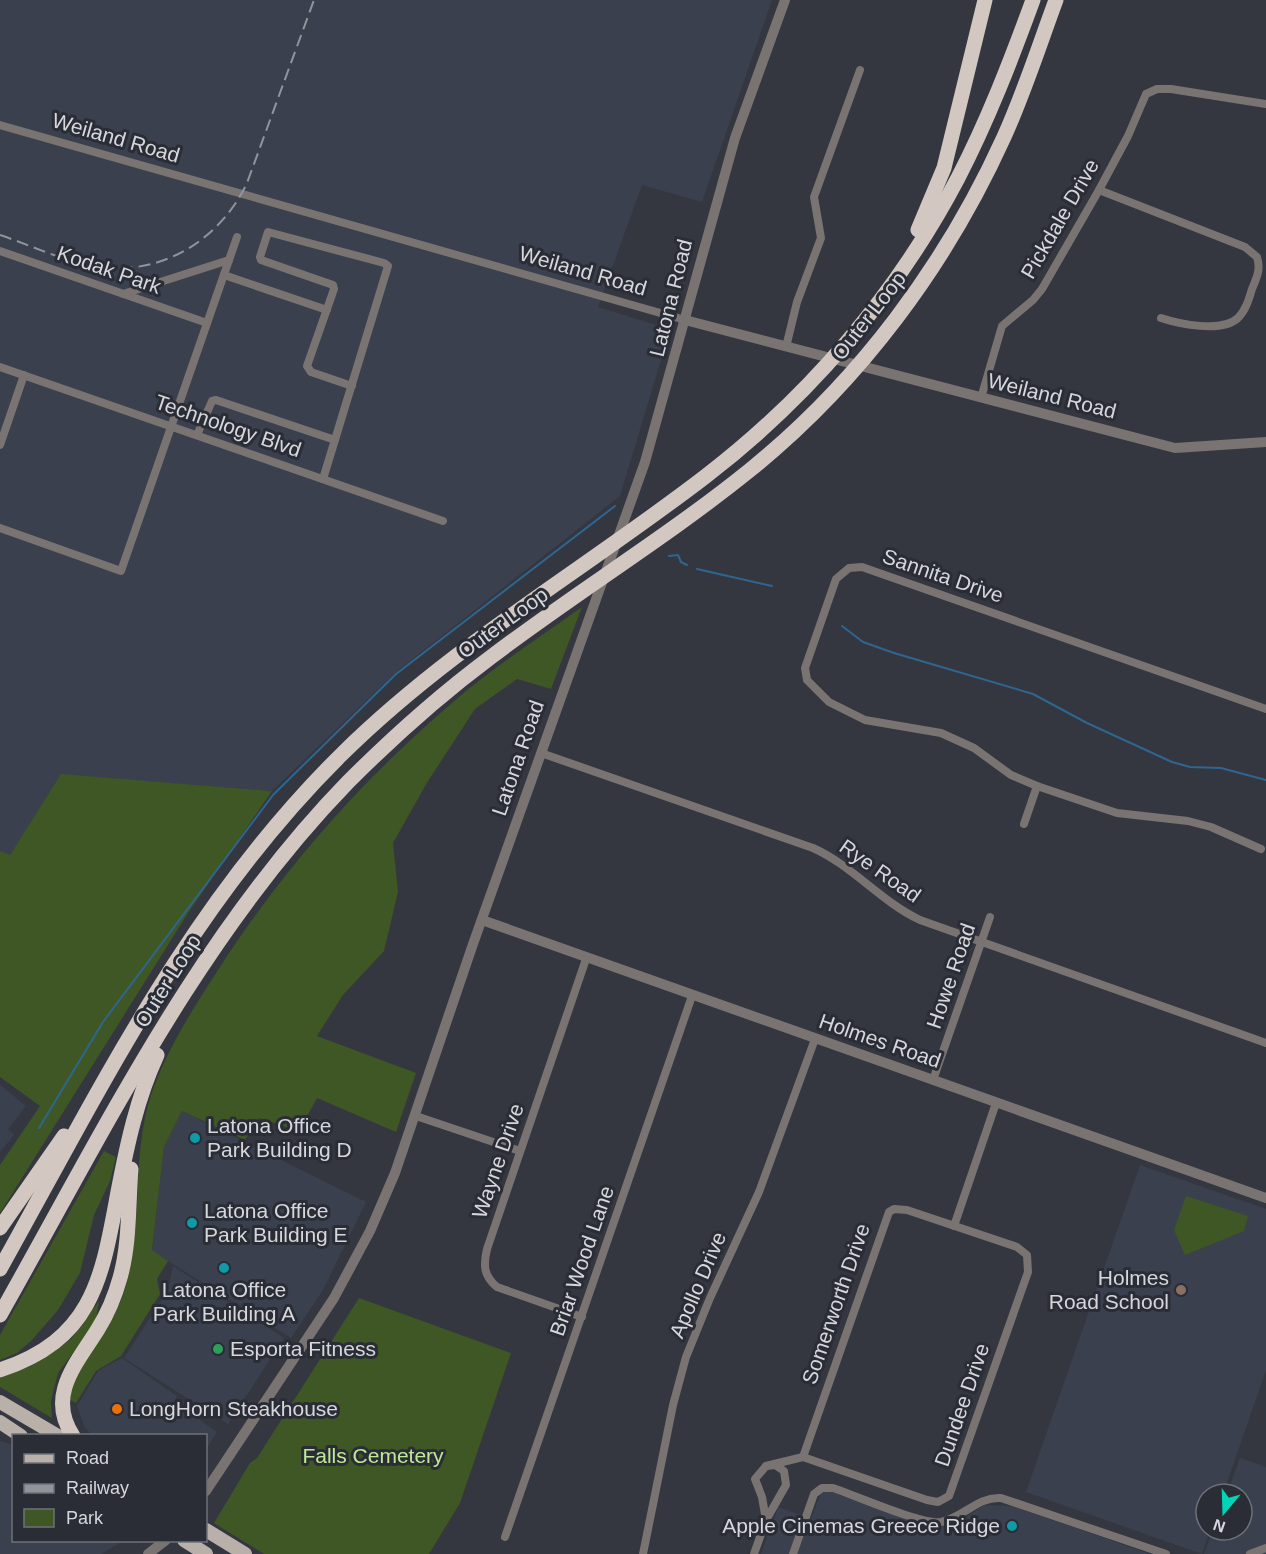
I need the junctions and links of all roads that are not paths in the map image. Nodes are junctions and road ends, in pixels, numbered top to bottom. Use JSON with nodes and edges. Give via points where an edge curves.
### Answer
{"nodes":[{"id":1,"x":785,"y":0,"type":"edge"},
{"id":2,"x":985,"y":0,"type":"edge"},
{"id":3,"x":1032,"y":0,"type":"edge"},
{"id":4,"x":1056,"y":0,"type":"edge"},
{"id":5,"x":860,"y":70,"type":"dead end"},
{"id":6,"x":1266,"y":104,"type":"edge"},
{"id":7,"x":0,"y":125,"type":"edge"},
{"id":8,"x":1099,"y":190,"type":"junction"},
{"id":9,"x":237,"y":237,"type":"dead end"},
{"id":10,"x":0,"y":251,"type":"edge"},
{"id":11,"x":229,"y":260,"type":"junction"},
{"id":12,"x":224,"y":275,"type":"junction"},
{"id":13,"x":890,"y":287,"type":"junction"},
{"id":14,"x":123,"y":294,"type":"junction"},
{"id":15,"x":327,"y":310,"type":"junction"},
{"id":16,"x":1161,"y":318,"type":"dead end"},
{"id":17,"x":685,"y":320,"type":"junction"},
{"id":18,"x":207,"y":323,"type":"junction"},
{"id":19,"x":786,"y":347,"type":"junction"},
{"id":20,"x":0,"y":367,"type":"edge"},
{"id":21,"x":24,"y":375,"type":"junction"},
{"id":22,"x":351,"y":386,"type":"junction"},
{"id":23,"x":981,"y":398,"type":"junction"},
{"id":24,"x":171,"y":426,"type":"junction"},
{"id":25,"x":197,"y":435,"type":"junction"},
{"id":26,"x":335,"y":440,"type":"junction"},
{"id":27,"x":1266,"y":442,"type":"edge"},
{"id":28,"x":0,"y":445,"type":"edge"},
{"id":29,"x":323,"y":479,"type":"junction"},
{"id":30,"x":443,"y":521,"type":"dead end"},
{"id":31,"x":0,"y":528,"type":"edge"},
{"id":32,"x":1266,"y":709,"type":"edge"},
{"id":33,"x":541,"y":753,"type":"junction"},
{"id":34,"x":1037,"y":786,"type":"junction"},
{"id":35,"x":1024,"y":824,"type":"dead end"},
{"id":36,"x":1261,"y":849,"type":"dead end"},
{"id":37,"x":990,"y":917,"type":"dead end"},
{"id":38,"x":482,"y":920,"type":"junction"},
{"id":39,"x":219,"y":941,"type":"junction"},
{"id":40,"x":982,"y":942,"type":"junction"},
{"id":41,"x":586,"y":959,"type":"junction"},
{"id":42,"x":692,"y":996,"type":"junction"},
{"id":43,"x":815,"y":1039,"type":"junction"},
{"id":44,"x":1266,"y":1043,"type":"edge"},
{"id":45,"x":120,"y":1053,"type":"junction"},
{"id":46,"x":933,"y":1080,"type":"junction"},
{"id":47,"x":139,"y":1103,"type":"junction"},
{"id":48,"x":996,"y":1103,"type":"junction"},
{"id":49,"x":416,"y":1116,"type":"junction"},
{"id":50,"x":520,"y":1151,"type":"junction"},
{"id":51,"x":1266,"y":1198,"type":"edge"},
{"id":52,"x":954,"y":1226,"type":"junction"},
{"id":53,"x":0,"y":1228,"type":"edge"},
{"id":54,"x":0,"y":1269,"type":"edge"},
{"id":55,"x":0,"y":1315,"type":"edge"},
{"id":56,"x":582,"y":1317,"type":"junction"},
{"id":57,"x":5,"y":1369,"type":"edge"},
{"id":58,"x":0,"y":1402,"type":"edge"},
{"id":59,"x":0,"y":1422,"type":"edge"},
{"id":60,"x":18,"y":1434,"type":"edge"},
{"id":61,"x":55,"y":1434,"type":"edge"},
{"id":62,"x":72,"y":1434,"type":"edge"},
{"id":63,"x":803,"y":1457,"type":"junction"},
{"id":64,"x":766,"y":1466,"type":"junction"},
{"id":65,"x":207,"y":1490,"type":"edge"},
{"id":66,"x":765,"y":1520,"type":"junction"},
{"id":67,"x":207,"y":1531,"type":"edge"},
{"id":68,"x":506,"y":1538,"type":"dead end"},
{"id":69,"x":163,"y":1542,"type":"edge"},
{"id":70,"x":187,"y":1542,"type":"edge"},
{"id":71,"x":1266,"y":1548,"type":"edge"},
{"id":72,"x":148,"y":1554,"type":"edge"},
{"id":73,"x":206,"y":1554,"type":"edge"},
{"id":74,"x":245,"y":1554,"type":"edge"},
{"id":75,"x":643,"y":1554,"type":"edge"},
{"id":76,"x":754,"y":1554,"type":"edge"},
{"id":77,"x":793,"y":1554,"type":"edge"},
{"id":78,"x":1166,"y":1554,"type":"edge"},
{"id":79,"x":1250,"y":1554,"type":"edge"}],
"edges":[{"from":1,"to":17,"type":"street","name":"Latona Road","via":[[735,138]]},
{"from":2,"to":13,"type":"highway","via":[[942,173]]},
{"from":3,"to":13,"type":"highway","name":"Outer Loop","via":[[993,105],[963,168],[926,235]]},
{"from":4,"to":39,"type":"highway","name":"Outer Loop","via":[[1015,111],[980,187],[928,274],[842,384],[759,463],[471,672],[375,755],[297,838]]},
{"from":5,"to":19,"type":"street","via":[[814,197],[821,238],[797,302]]},
{"from":6,"to":8,"type":"street","name":"Pickdale Drive","via":[[1157,89],[1146,94]]},
{"from":7,"to":17,"type":"street","name":"Weiland Road"},
{"from":8,"to":16,"type":"street","via":[[1245,247],[1257,257],[1259,272],[1243,312],[1234,321],[1184,326]]},
{"from":8,"to":23,"type":"street","name":"Pickdale Drive","via":[[1042,289],[1002,327]]},
{"from":9,"to":11,"type":"street"},
{"from":10,"to":14,"type":"street","name":"Kodak Park"},
{"from":11,"to":12,"type":"street"},
{"from":11,"to":14,"type":"street"},
{"from":12,"to":15,"type":"street"},
{"from":12,"to":18,"type":"street"},
{"from":13,"to":45,"type":"highway","name":"Outer Loop","via":[[849,341],[744,445],[422,681],[374,723],[252,853],[163,977]]},
{"from":14,"to":18,"type":"street","name":"Kodak Park"},
{"from":15,"to":22,"type":"street","via":[[308,369]]},
{"from":15,"to":22,"type":"street","via":[[333,285],[261,260],[268,232],[388,266]]},
{"from":17,"to":19,"type":"street","name":"Weiland Road"},
{"from":17,"to":33,"type":"street","name":"Latona Road","via":[[645,462]]},
{"from":18,"to":24,"type":"street"},
{"from":19,"to":23,"type":"street","name":"Weiland Road"},
{"from":20,"to":21,"type":"street","name":"Technology Blvd"},
{"from":21,"to":24,"type":"street","name":"Technology Blvd"},
{"from":21,"to":28,"type":"street"},
{"from":22,"to":26,"type":"street"},
{"from":23,"to":27,"type":"street","name":"Weiland Road","via":[[1175,448]]},
{"from":24,"to":25,"type":"street","name":"Technology Blvd"},
{"from":24,"to":31,"type":"street","via":[[121,571]]},
{"from":25,"to":26,"type":"street","via":[[212,401],[216,400]]},
{"from":25,"to":29,"type":"street","name":"Technology Blvd"},
{"from":26,"to":29,"type":"street"},
{"from":29,"to":30,"type":"street","name":"Technology Blvd"},
{"from":32,"to":34,"type":"street","name":"Sannita Drive","via":[[870,569],[854,567],[840,574],[806,662],[805,674],[812,686],[841,710],[865,720],[934,731],[963,741],[1002,770]]},
{"from":33,"to":38,"type":"street","name":"Latona Road"},
{"from":33,"to":40,"type":"street","name":"Rye Road","via":[[813,848],[843,864],[903,911]]},
{"from":34,"to":35,"type":"street"},
{"from":34,"to":36,"type":"street","name":"Sannita Drive","via":[[1117,813],[1211,827]]},
{"from":37,"to":40,"type":"street","name":"Howe Road"},
{"from":38,"to":41,"type":"street","name":"Holmes Road"},
{"from":38,"to":49,"type":"street","name":"Latona Road"},
{"from":39,"to":47,"type":"highway","via":[[156,1056]]},
{"from":39,"to":55,"type":"highway","name":"Outer Loop","via":[[157,1038]]},
{"from":40,"to":44,"type":"street","name":"Rye Road"},
{"from":40,"to":46,"type":"street","name":"Howe Road"},
{"from":41,"to":42,"type":"street","name":"Holmes Road"},
{"from":41,"to":50,"type":"street","name":"Wayne Drive"},
{"from":42,"to":43,"type":"street","name":"Holmes Road"},
{"from":42,"to":56,"type":"street","name":"Briar Wood Lane"},
{"from":43,"to":46,"type":"street","name":"Holmes Road"},
{"from":43,"to":75,"type":"street","name":"Apollo Drive","via":[[759,1192],[686,1358]]},
{"from":45,"to":53,"type":"highway"},
{"from":45,"to":54,"type":"highway","name":"Outer Loop"},
{"from":46,"to":48,"type":"street","name":"Holmes Road"},
{"from":47,"to":57,"type":"highway","via":[[104,1266],[95,1290],[60,1337]]},
{"from":47,"to":62,"type":"highway","via":[[121,1276],[106,1315],[62,1389],[63,1414]]},
{"from":48,"to":51,"type":"street","name":"Holmes Road"},
{"from":48,"to":52,"type":"street"},
{"from":49,"to":50,"type":"street"},
{"from":49,"to":65,"type":"street","name":"Latona Road","via":[[380,1210],[341,1287]]},
{"from":50,"to":56,"type":"street","name":"Wayne Drive","via":[[487,1249],[486,1274],[497,1287]]},
{"from":52,"to":63,"type":"street","name":"Somerworth Drive","via":[[900,1209],[885,1217]]},
{"from":52,"to":63,"type":"street","name":"Dundee Drive","via":[[1017,1247],[1027,1255],[1029,1266],[949,1496],[938,1502],[927,1500]]},
{"from":56,"to":68,"type":"street","name":"Briar Wood Lane"},
{"from":58,"to":61,"type":"main road"},
{"from":59,"to":60,"type":"main road"},
{"from":63,"to":64,"type":"street"},
{"from":64,"to":66,"type":"street","via":[[755,1479]]},
{"from":64,"to":66,"type":"street","via":[[780,1467],[787,1478]]},
{"from":66,"to":76,"type":"street"},
{"from":67,"to":74,"type":"main road"},
{"from":69,"to":72,"type":"street"},
{"from":70,"to":73,"type":"main road"},
{"from":71,"to":79,"type":"street"},
{"from":77,"to":78,"type":"street","via":[[814,1493],[822,1488],[833,1488],[936,1522],[957,1516],[988,1499],[1001,1498]]}]}
